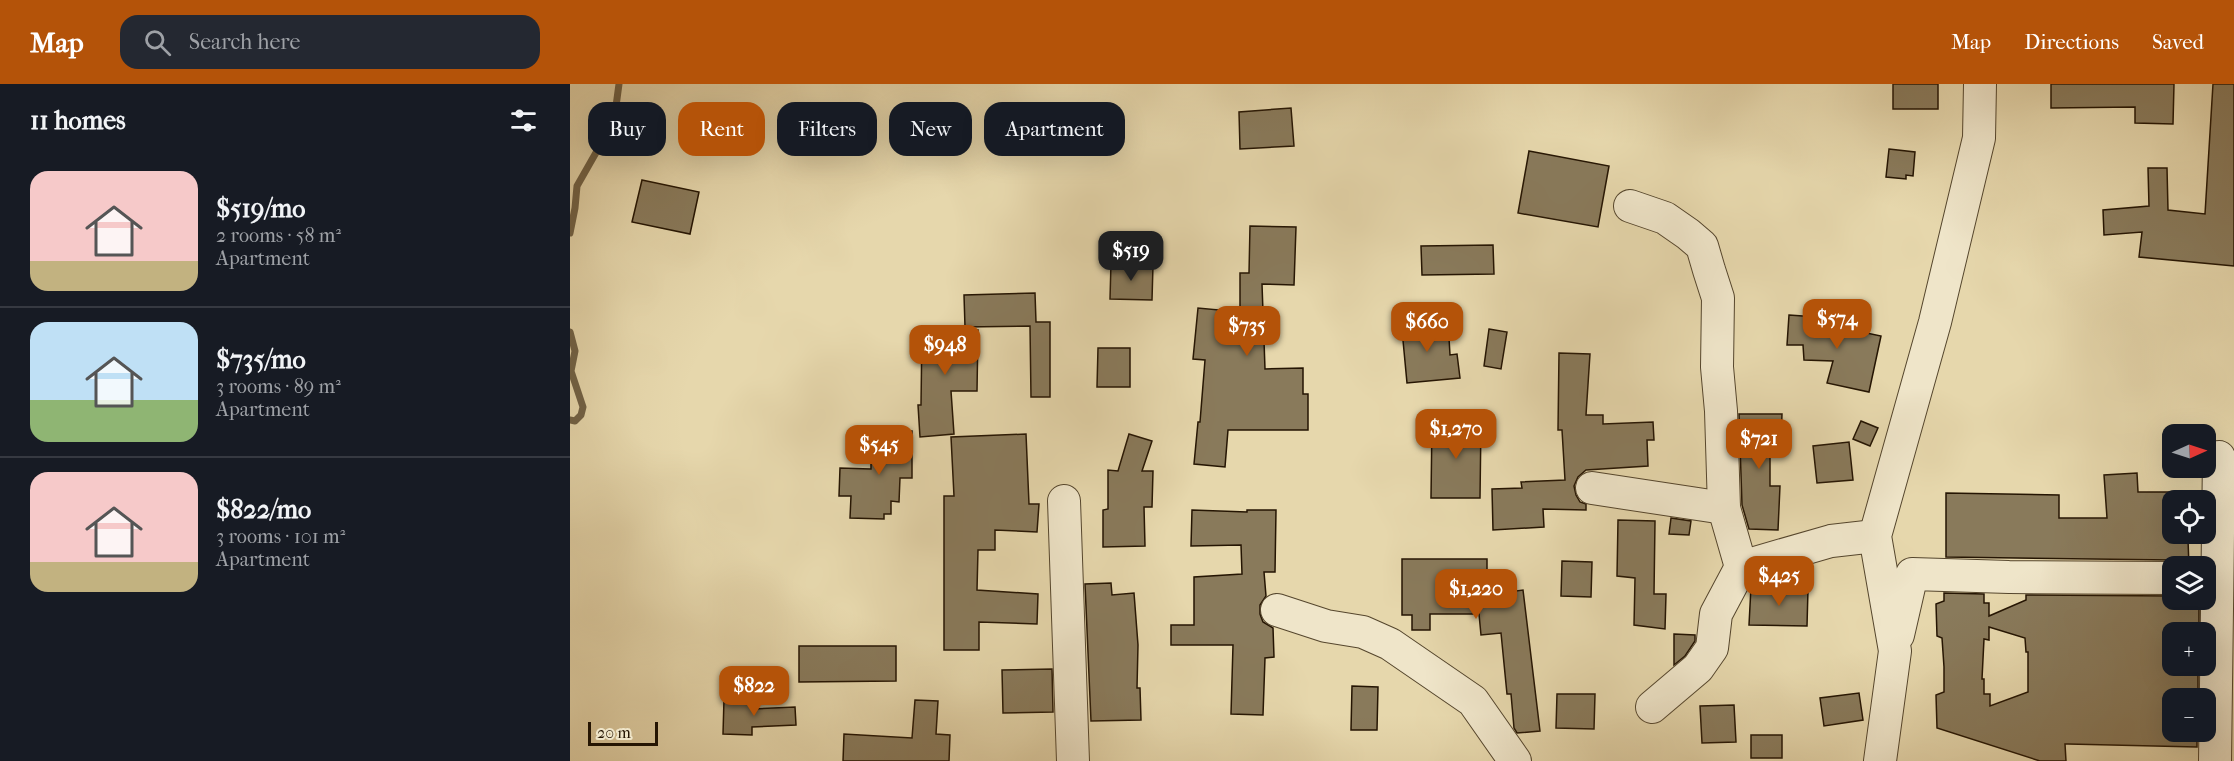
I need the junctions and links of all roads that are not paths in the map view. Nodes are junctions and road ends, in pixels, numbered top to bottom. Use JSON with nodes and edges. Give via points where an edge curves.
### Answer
{"nodes":[{"id":1,"x":1980,"y":84,"type":"edge"},
{"id":2,"x":1630,"y":206,"type":"dead end"},
{"id":3,"x":2219,"y":457,"type":"dead end"},
{"id":4,"x":1592,"y":488,"type":"dead end"},
{"id":5,"x":1064,"y":501,"type":"dead end"},
{"id":6,"x":1724,"y":508,"type":"junction"},
{"id":7,"x":1875,"y":536,"type":"junction"},
{"id":8,"x":2213,"y":556,"type":"edge"},
{"id":9,"x":1741,"y":567,"type":"junction"},
{"id":10,"x":2162,"y":578,"type":"edge"},
{"id":11,"x":1276,"y":610,"type":"dead end"},
{"id":12,"x":2212,"y":610,"type":"edge"},
{"id":13,"x":1895,"y":651,"type":"junction"},
{"id":14,"x":1652,"y":707,"type":"dead end"},
{"id":15,"x":1073,"y":761,"type":"edge"},
{"id":16,"x":1515,"y":761,"type":"edge"},
{"id":17,"x":1880,"y":761,"type":"edge"},
{"id":18,"x":2215,"y":761,"type":"edge"}],
"edges":[{"from":1,"to":7,"type":"street","via":[[1979,138],[1935,322]]},
{"from":2,"to":6,"type":"street","via":[[1665,218],[1702,246],[1718,298]]},
{"from":3,"to":8,"type":"street"},
{"from":4,"to":6,"type":"street"},
{"from":5,"to":15,"type":"street"},
{"from":6,"to":9,"type":"street"},
{"from":7,"to":9,"type":"street","via":[[1831,541]]},
{"from":7,"to":13,"type":"street"},
{"from":9,"to":14,"type":"street","via":[[1716,614],[1712,648],[1698,668]]},
{"from":10,"to":13,"type":"street","via":[[1912,574]]},
{"from":11,"to":16,"type":"street","via":[[1326,626],[1363,632],[1390,644],[1473,701]]},
{"from":12,"to":18,"type":"street"},
{"from":13,"to":17,"type":"street"}]}
